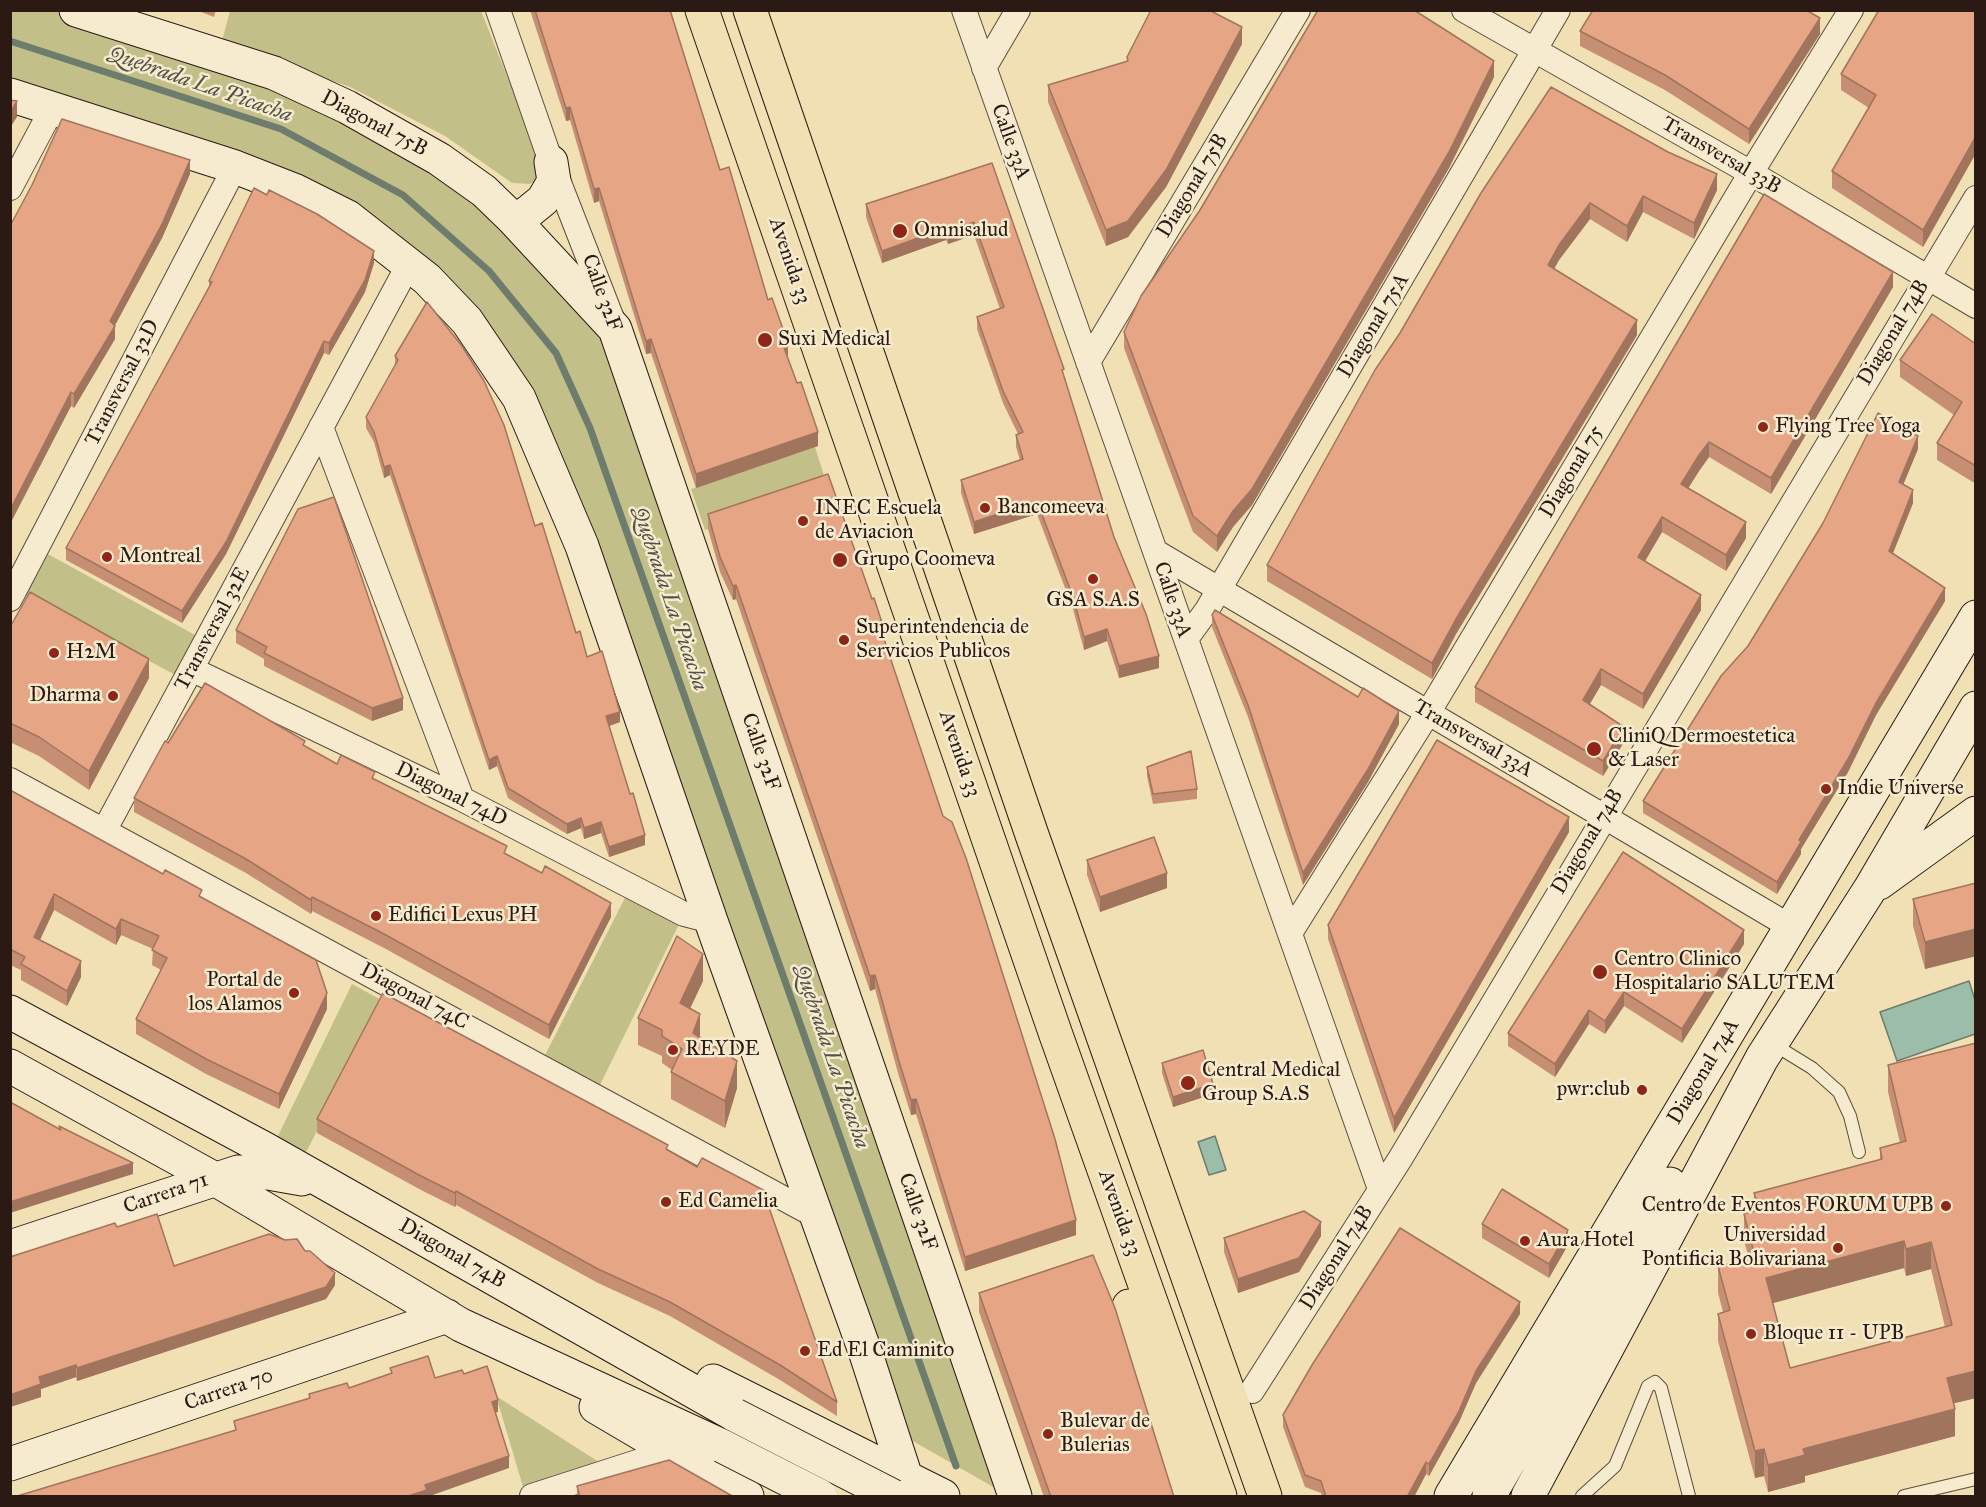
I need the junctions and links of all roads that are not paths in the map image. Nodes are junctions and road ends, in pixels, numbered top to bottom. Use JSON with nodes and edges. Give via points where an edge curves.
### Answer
{"nodes":[{"id":1,"x":76,"y":10,"type":"edge"},
{"id":2,"x":498,"y":10,"type":"edge"},
{"id":3,"x":702,"y":10,"type":"edge"},
{"id":4,"x":750,"y":10,"type":"edge"},
{"id":5,"x":964,"y":10,"type":"edge"},
{"id":6,"x":1018,"y":10,"type":"edge"},
{"id":7,"x":1298,"y":10,"type":"edge"},
{"id":8,"x":1464,"y":10,"type":"edge"},
{"id":9,"x":1558,"y":10,"type":"edge"},
{"id":10,"x":1851,"y":10,"type":"edge"},
{"id":11,"x":1535,"y":49,"type":"junction"},
{"id":12,"x":984,"y":68,"type":"junction"},
{"id":13,"x":10,"y":95,"type":"edge"},
{"id":14,"x":52,"y":109,"type":"junction"},
{"id":15,"x":551,"y":162,"type":"junction"},
{"id":16,"x":235,"y":167,"type":"junction"},
{"id":17,"x":1751,"y":173,"type":"junction"},
{"id":18,"x":10,"y":188,"type":"edge"},
{"id":19,"x":1976,"y":198,"type":"edge"},
{"id":20,"x":514,"y":220,"type":"junction"},
{"id":21,"x":409,"y":264,"type":"junction"},
{"id":22,"x":1927,"y":278,"type":"junction"},
{"id":23,"x":1976,"y":306,"type":"edge"},
{"id":24,"x":615,"y":329,"type":"junction"},
{"id":25,"x":1088,"y":362,"type":"junction"},
{"id":26,"x":321,"y":427,"type":"junction"},
{"id":27,"x":1156,"y":552,"type":"junction"},
{"id":28,"x":18,"y":567,"type":"edge"},
{"id":29,"x":1218,"y":588,"type":"junction"},
{"id":30,"x":10,"y":599,"type":"edge"},
{"id":31,"x":1976,"y":617,"type":"edge"},
{"id":32,"x":1186,"y":639,"type":"junction"},
{"id":33,"x":191,"y":669,"type":"junction"},
{"id":34,"x":1976,"y":708,"type":"edge"},
{"id":35,"x":1428,"y":713,"type":"junction"},
{"id":36,"x":10,"y":780,"type":"edge"},
{"id":37,"x":462,"y":799,"type":"junction"},
{"id":38,"x":1976,"y":813,"type":"edge"},
{"id":39,"x":1604,"y":816,"type":"junction"},
{"id":40,"x":104,"y":831,"type":"junction"},
{"id":41,"x":1870,"y":889,"type":"junction"},
{"id":42,"x":711,"y":921,"type":"junction"},
{"id":43,"x":1791,"y":927,"type":"junction"},
{"id":44,"x":1290,"y":933,"type":"junction"},
{"id":45,"x":10,"y":1012,"type":"edge"},
{"id":46,"x":1056,"y":1035,"type":"junction"},
{"id":47,"x":1767,"y":1051,"type":"junction"},
{"id":48,"x":1114,"y":1065,"type":"junction"},
{"id":49,"x":10,"y":1066,"type":"edge"},
{"id":50,"x":1859,"y":1152,"type":"dead end"},
{"id":51,"x":213,"y":1178,"type":"junction"},
{"id":52,"x":326,"y":1183,"type":"junction"},
{"id":53,"x":1380,"y":1189,"type":"junction"},
{"id":54,"x":816,"y":1216,"type":"junction"},
{"id":55,"x":411,"y":1231,"type":"junction"},
{"id":56,"x":10,"y":1247,"type":"edge"},
{"id":57,"x":454,"y":1321,"type":"junction"},
{"id":58,"x":1252,"y":1391,"type":"junction"},
{"id":59,"x":827,"y":1439,"type":"junction"},
{"id":60,"x":668,"y":1452,"type":"junction"},
{"id":61,"x":10,"y":1464,"type":"edge"},
{"id":62,"x":1976,"y":1479,"type":"edge"},
{"id":63,"x":904,"y":1490,"type":"edge"},
{"id":64,"x":543,"y":1495,"type":"edge"},
{"id":65,"x":747,"y":1497,"type":"edge"},
{"id":66,"x":813,"y":1497,"type":"edge"},
{"id":67,"x":820,"y":1497,"type":"edge"},
{"id":68,"x":944,"y":1497,"type":"edge"},
{"id":69,"x":1015,"y":1497,"type":"edge"},
{"id":70,"x":1190,"y":1497,"type":"edge"},
{"id":71,"x":1220,"y":1497,"type":"edge"},
{"id":72,"x":1265,"y":1497,"type":"edge"},
{"id":73,"x":1288,"y":1497,"type":"edge"},
{"id":74,"x":1451,"y":1497,"type":"edge"},
{"id":75,"x":1489,"y":1497,"type":"edge"},
{"id":76,"x":1528,"y":1497,"type":"edge"},
{"id":77,"x":1582,"y":1497,"type":"edge"},
{"id":78,"x":1689,"y":1497,"type":"edge"},
{"id":79,"x":1904,"y":1497,"type":"edge"}],
"edges":[{"from":1,"to":20,"type":"main road","name":"Diagonal 75B","via":[[274,73],[347,107],[439,159],[484,191]]},
{"from":2,"to":15,"type":"street","name":"Calle 32F"},
{"from":3,"to":46,"type":"main road","name":"Avenida 33"},
{"from":4,"to":48,"type":"main road","name":"Avenida 33"},
{"from":5,"to":12,"type":"street","name":"Calle 33A"},
{"from":6,"to":12,"type":"street"},
{"from":7,"to":25,"type":"street","name":"Diagonal 75B"},
{"from":8,"to":11,"type":"street","name":"Transversal 33B"},
{"from":9,"to":11,"type":"street","name":"Diagonal 75A"},
{"from":10,"to":17,"type":"street","name":"Diagonal 75"},
{"from":11,"to":17,"type":"street","name":"Transversal 33B"},
{"from":11,"to":29,"type":"street","name":"Diagonal 75A"},
{"from":12,"to":25,"type":"street","name":"Calle 33A"},
{"from":13,"to":14,"type":"main road"},
{"from":14,"to":16,"type":"main road"},
{"from":14,"to":18,"type":"street"},
{"from":15,"to":20,"type":"main road","via":[[554,181],[543,200]]},
{"from":15,"to":24,"type":"street","name":"Calle 32F"},
{"from":16,"to":21,"type":"main road","via":[[348,217]]},
{"from":16,"to":28,"type":"street","name":"Transversal 32D"},
{"from":17,"to":22,"type":"street","name":"Transversal 33B"},
{"from":17,"to":35,"type":"street","name":"Diagonal 75"},
{"from":19,"to":22,"type":"street","name":"Diagonal 74B"},
{"from":20,"to":24,"type":"main road","name":"Diagonal 75B"},
{"from":21,"to":26,"type":"street","name":"Transversal 32E"},
{"from":21,"to":42,"type":"main road","via":[[467,321],[519,398],[582,546]]},
{"from":22,"to":23,"type":"street","name":"Transversal 33B"},
{"from":22,"to":39,"type":"street","name":"Diagonal 74B"},
{"from":24,"to":69,"type":"main road","name":"Calle 32F"},
{"from":25,"to":27,"type":"street","name":"Calle 33A"},
{"from":26,"to":33,"type":"street","name":"Transversal 32E"},
{"from":26,"to":37,"type":"street"},
{"from":27,"to":29,"type":"street","name":"Transversal 33A"},
{"from":27,"to":32,"type":"street","name":"Calle 33A"},
{"from":28,"to":30,"type":"street","name":"Transversal 32D"},
{"from":29,"to":32,"type":"street","name":"Diagonal 75A"},
{"from":29,"to":35,"type":"street","name":"Transversal 33A"},
{"from":31,"to":43,"type":"main road","name":"Diagonal 74A"},
{"from":32,"to":44,"type":"street","name":"Calle 33A"},
{"from":33,"to":37,"type":"street","name":"Diagonal 74D"},
{"from":33,"to":40,"type":"street","name":"Transversal 32E"},
{"from":34,"to":41,"type":"main road","name":"Diagonal 74A"},
{"from":35,"to":39,"type":"street","name":"Transversal 33A"},
{"from":35,"to":44,"type":"street","name":"Diagonal 75"},
{"from":36,"to":40,"type":"street","name":"Diagonal 74C"},
{"from":37,"to":42,"type":"street","name":"Diagonal 74D","via":[[684,914]]},
{"from":38,"to":41,"type":"main road"},
{"from":39,"to":43,"type":"street","name":"Transversal 33A"},
{"from":39,"to":53,"type":"street","name":"Diagonal 74B"},
{"from":40,"to":54,"type":"street","name":"Diagonal 74C"},
{"from":41,"to":47,"type":"main road","name":"Diagonal 74A"},
{"from":42,"to":54,"type":"main road"},
{"from":43,"to":74,"type":"main road","name":"Diagonal 74A"},
{"from":44,"to":53,"type":"street","name":"Calle 33A"},
{"from":45,"to":52,"type":"main road","name":"Diagonal 74B"},
{"from":46,"to":70,"type":"main road","via":[[1097,1207]]},
{"from":46,"to":71,"type":"main road","name":"Avenida 33"},
{"from":47,"to":50,"type":"lane","via":[[1812,1068],[1839,1092]]},
{"from":47,"to":75,"type":"main road","via":[[1685,1160]]},
{"from":47,"to":76,"type":"main road","name":"Diagonal 74A"},
{"from":48,"to":58,"type":"main road","via":[[1176,1200]]},
{"from":48,"to":72,"type":"main road","name":"Avenida 33"},
{"from":49,"to":51,"type":"main road"},
{"from":51,"to":52,"type":"main road","name":"Carrera 71","via":[[251,1171]]},
{"from":51,"to":56,"type":"main road","name":"Carrera 71"},
{"from":51,"to":57,"type":"main road"},
{"from":52,"to":55,"type":"main road","name":"Diagonal 74B"},
{"from":53,"to":58,"type":"street","name":"Diagonal 74B"},
{"from":54,"to":63,"type":"main road"},
{"from":55,"to":59,"type":"main road"},
{"from":55,"to":63,"type":"main road","name":"Diagonal 74B","bridge":true,"via":[[735,1415]]},
{"from":57,"to":60,"type":"main road"},
{"from":57,"to":61,"type":"main road","name":"Carrera 70"},
{"from":57,"to":67,"type":"main road","bridge":true,"via":[[722,1446]]},
{"from":58,"to":73,"type":"main road"},
{"from":59,"to":63,"type":"main road"},
{"from":59,"to":66,"type":"main road","via":[[827,1473]]},
{"from":60,"to":64,"type":"street"},
{"from":60,"to":65,"type":"main road"},
{"from":62,"to":79,"type":"lane"},
{"from":63,"to":68,"type":"main road"},
{"from":77,"to":78,"type":"lane","via":[[1615,1466],[1648,1386],[1655,1382],[1661,1388]]}]}
